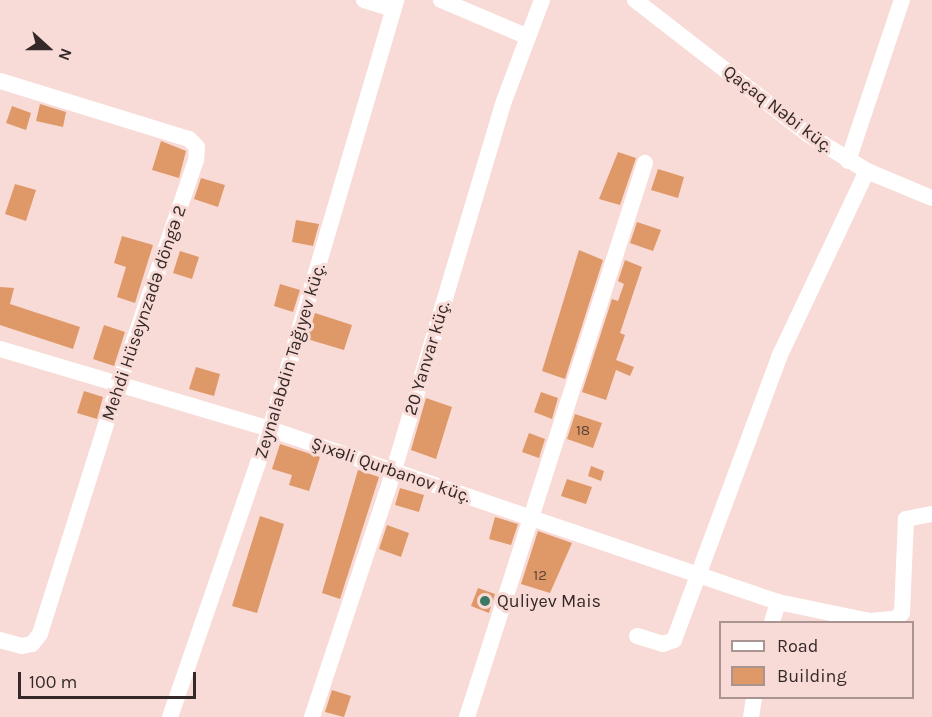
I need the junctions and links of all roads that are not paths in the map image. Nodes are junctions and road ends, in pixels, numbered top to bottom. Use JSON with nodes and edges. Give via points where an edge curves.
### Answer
{"nodes":[{"id":1,"x":364,"y":0,"type":"edge"},
{"id":2,"x":441,"y":0,"type":"edge"},
{"id":3,"x":542,"y":0,"type":"edge"},
{"id":4,"x":635,"y":0,"type":"edge"},
{"id":5,"x":902,"y":0,"type":"edge"},
{"id":6,"x":395,"y":4,"type":"edge"},
{"id":7,"x":526,"y":36,"type":"junction"},
{"id":8,"x":0,"y":81,"type":"edge"},
{"id":9,"x":848,"y":161,"type":"junction"},
{"id":10,"x":645,"y":163,"type":"dead end"},
{"id":11,"x":867,"y":171,"type":"junction"},
{"id":12,"x":932,"y":198,"type":"edge"},
{"id":13,"x":0,"y":349,"type":"edge"},
{"id":14,"x":119,"y":383,"type":"junction"},
{"id":15,"x":270,"y":429,"type":"junction"},
{"id":16,"x":393,"y":473,"type":"junction"},
{"id":17,"x":932,"y":514,"type":"edge"},
{"id":18,"x":533,"y":517,"type":"junction"},
{"id":19,"x":699,"y":574,"type":"junction"},
{"id":20,"x":778,"y":602,"type":"junction"},
{"id":21,"x":772,"y":621,"type":"edge"},
{"id":22,"x":637,"y":636,"type":"dead end"},
{"id":23,"x":0,"y":640,"type":"edge"},
{"id":24,"x":754,"y":699,"type":"edge"},
{"id":25,"x":170,"y":717,"type":"edge"},
{"id":26,"x":312,"y":717,"type":"edge"},
{"id":27,"x":467,"y":717,"type":"edge"},
{"id":28,"x":751,"y":717,"type":"edge"}],
"edges":[{"from":1,"to":6,"type":"street"},
{"from":2,"to":7,"type":"street"},
{"from":3,"to":7,"type":"street","name":"20 Yanvar küç."},
{"from":4,"to":9,"type":"street","name":"Qaçaq Nəbi küç."},
{"from":5,"to":9,"type":"street"},
{"from":6,"to":15,"type":"street","name":"Zeynalabdin Tağıyev küç."},
{"from":7,"to":16,"type":"street","name":"20 Yanvar küç."},
{"from":8,"to":14,"type":"street","name":"Mehdi Hüseynzadə döngə 2","via":[[189,139],[197,147],[196,160]]},
{"from":9,"to":11,"type":"street","name":"Qaçaq Nəbi küç."},
{"from":10,"to":18,"type":"street"},
{"from":11,"to":12,"type":"street","name":"Qaçaq Nəbi küç."},
{"from":11,"to":19,"type":"street","via":[[779,357]]},
{"from":13,"to":14,"type":"street","name":"Şıxəli Qurbanov küç."},
{"from":14,"to":15,"type":"street","name":"Şıxəli Qurbanov küç."},
{"from":14,"to":23,"type":"street","name":"Mehdi Hüseynzadə döngə 2","via":[[40,634],[32,644],[22,646]]},
{"from":15,"to":16,"type":"street","name":"Şıxəli Qurbanov küç."},
{"from":15,"to":25,"type":"street","name":"Zeynalabdin Tağıyev küç."},
{"from":16,"to":18,"type":"street","name":"Şıxəli Qurbanov küç."},
{"from":16,"to":26,"type":"street","name":"20 Yanvar küç."},
{"from":17,"to":20,"type":"street","name":"Şıxəli Qurbanov küç.","via":[[906,519],[902,613],[895,619],[870,621]]},
{"from":18,"to":19,"type":"street","name":"Şıxəli Qurbanov küç."},
{"from":18,"to":27,"type":"street"},
{"from":19,"to":20,"type":"street","name":"Şıxəli Qurbanov küç."},
{"from":19,"to":22,"type":"street","via":[[674,640],[663,644]]},
{"from":20,"to":21,"type":"street"},
{"from":24,"to":28,"type":"street"}]}
